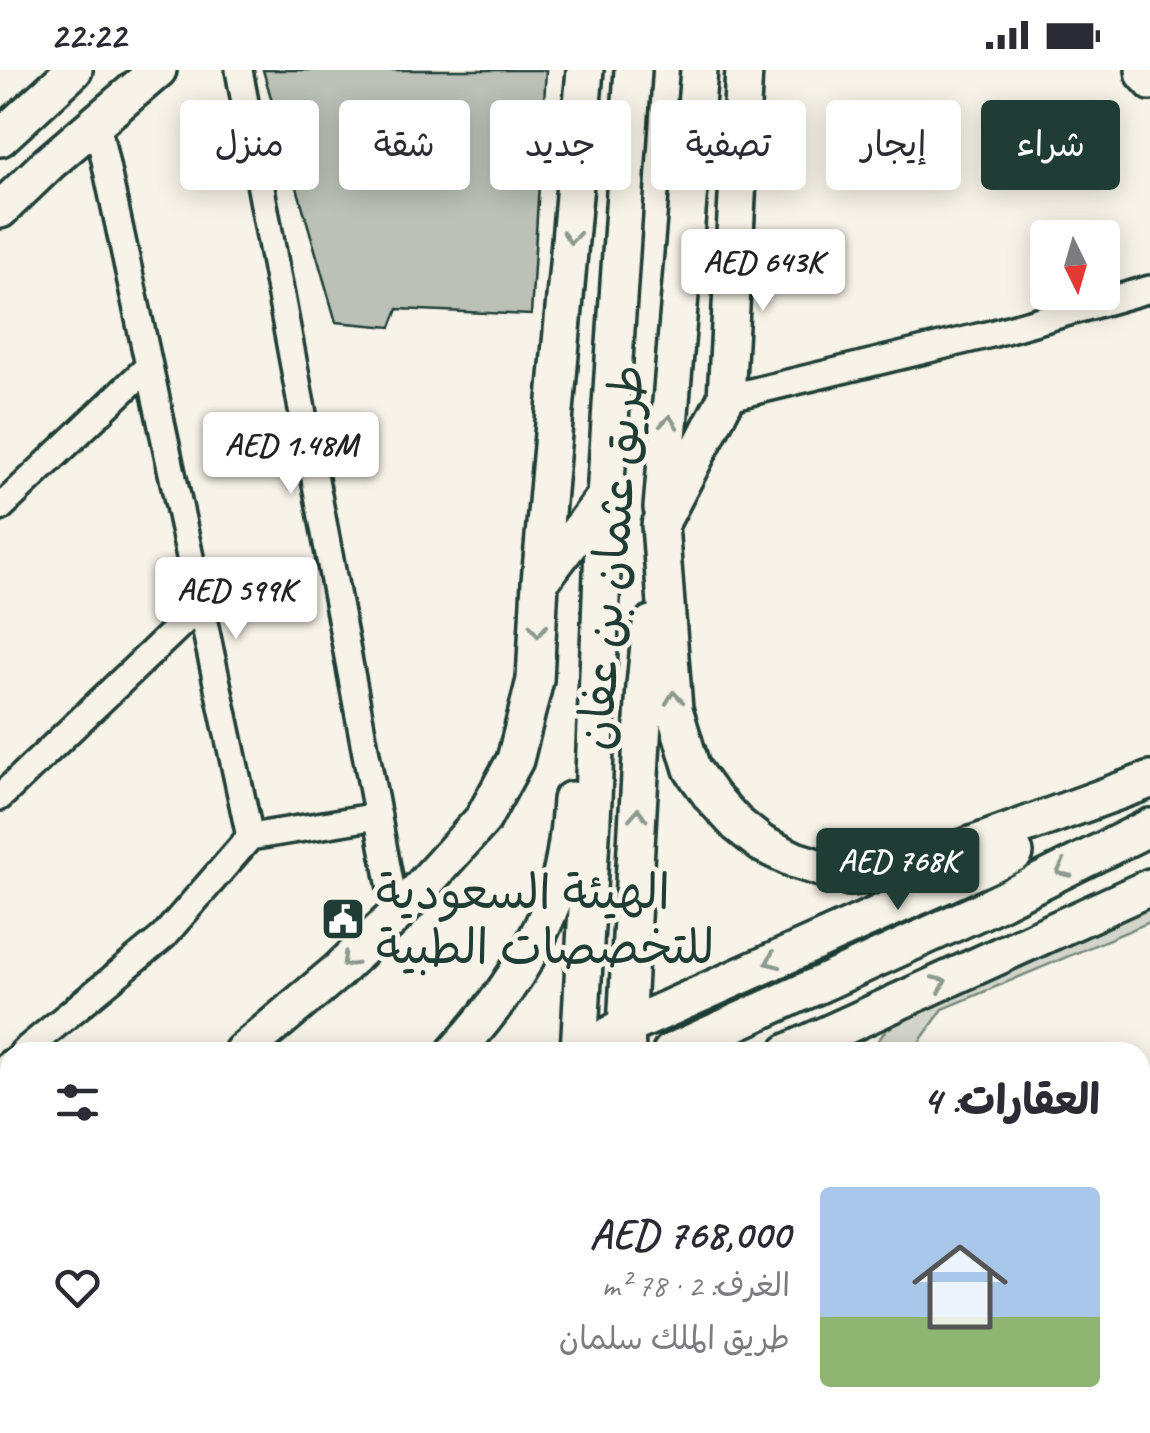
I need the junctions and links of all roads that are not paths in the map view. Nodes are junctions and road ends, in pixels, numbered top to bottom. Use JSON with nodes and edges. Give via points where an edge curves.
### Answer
{"nodes":[{"id":1,"x":74,"y":70,"type":"edge"},
{"id":2,"x":158,"y":70,"type":"edge"},
{"id":3,"x":240,"y":70,"type":"edge"},
{"id":4,"x":586,"y":70,"type":"edge"},
{"id":5,"x":633,"y":70,"type":"edge"},
{"id":6,"x":699,"y":70,"type":"edge"},
{"id":7,"x":744,"y":70,"type":"edge"},
{"id":8,"x":1138,"y":70,"type":"edge"},
{"id":9,"x":1150,"y":87,"type":"edge"},
{"id":10,"x":583,"y":100,"type":"edge"},
{"id":11,"x":631,"y":107,"type":"edge"},
{"id":12,"x":97,"y":122,"type":"junction"},
{"id":13,"x":0,"y":138,"type":"edge"},
{"id":14,"x":574,"y":190,"type":"edge"},
{"id":15,"x":626,"y":190,"type":"edge"},
{"id":16,"x":0,"y":210,"type":"edge"},
{"id":17,"x":1150,"y":289,"type":"edge"},
{"id":18,"x":149,"y":366,"type":"junction"},
{"id":19,"x":726,"y":398,"type":"junction"},
{"id":20,"x":605,"y":497,"type":"junction"},
{"id":21,"x":0,"y":508,"type":"edge"},
{"id":22,"x":660,"y":526,"type":"junction"},
{"id":23,"x":540,"y":582,"type":"junction"},
{"id":24,"x":200,"y":606,"type":"junction"},
{"id":25,"x":1150,"y":780,"type":"edge"},
{"id":26,"x":1150,"y":796,"type":"edge"},
{"id":27,"x":0,"y":797,"type":"edge"},
{"id":28,"x":378,"y":816,"type":"junction"},
{"id":29,"x":1150,"y":827,"type":"edge"},
{"id":30,"x":250,"y":837,"type":"junction"},
{"id":31,"x":1150,"y":887,"type":"edge"},
{"id":32,"x":396,"y":914,"type":"junction"},
{"id":33,"x":888,"y":1007,"type":"junction"},
{"id":34,"x":34,"y":1042,"type":"edge"},
{"id":35,"x":254,"y":1042,"type":"edge"},
{"id":36,"x":464,"y":1042,"type":"edge"},
{"id":37,"x":599,"y":1042,"type":"edge"},
{"id":38,"x":600,"y":1042,"type":"edge"},
{"id":39,"x":612,"y":1042,"type":"edge"},
{"id":40,"x":694,"y":1042,"type":"edge"},
{"id":41,"x":810,"y":1042,"type":"edge"},
{"id":42,"x":835,"y":1042,"type":"edge"}],
"edges":[{"from":1,"to":13,"type":"street"},
{"from":2,"to":12,"type":"street"},
{"from":3,"to":28,"type":"street"},
{"from":4,"to":10,"type":"street"},
{"from":5,"to":11,"type":"street","name":"طريق عثمان بن عفان"},
{"from":22,"to":6,"type":"street","name":"طريق عثمان بن عفان","one_way":true},
{"from":7,"to":19,"type":"street"},
{"from":8,"to":9,"type":"street"},
{"from":12,"to":16,"type":"street"},
{"from":12,"to":18,"type":"street"},
{"from":14,"to":23,"type":"street","one_way":true},
{"from":15,"to":20,"type":"street","name":"طريق عثمان بن عفان"},
{"from":17,"to":19,"type":"street"},
{"from":18,"to":21,"type":"street"},
{"from":18,"to":24,"type":"street"},
{"from":19,"to":22,"type":"street"},
{"from":20,"to":23,"type":"street"},
{"from":20,"to":36,"type":"street","via":[[579,618],[568,836],[554,899],[525,960]]},
{"from":20,"to":37,"type":"street","name":"طريق عثمان بن عفان","via":[[593,800]]},
{"from":25,"to":22,"type":"street","one_way":true,"via":[[896,872],[849,877],[762,844],[692,769],[674,709]]},
{"from":38,"to":22,"type":"street","name":"طريق عثمان بن عفان","one_way":true},
{"from":23,"to":32,"type":"street","one_way":true,"via":[[536,680],[515,760],[483,819]]},
{"from":24,"to":27,"type":"street"},
{"from":24,"to":30,"type":"street"},
{"from":26,"to":39,"type":"street","one_way":true,"via":[[949,881]]},
{"from":28,"to":30,"type":"street"},
{"from":28,"to":32,"type":"street"},
{"from":29,"to":40,"type":"street","one_way":true},
{"from":30,"to":34,"type":"street","via":[[163,937]]},
{"from":33,"to":31,"type":"street","one_way":true},
{"from":32,"to":35,"type":"street","one_way":true},
{"from":33,"to":41,"type":"street"},
{"from":33,"to":42,"type":"street"}]}
